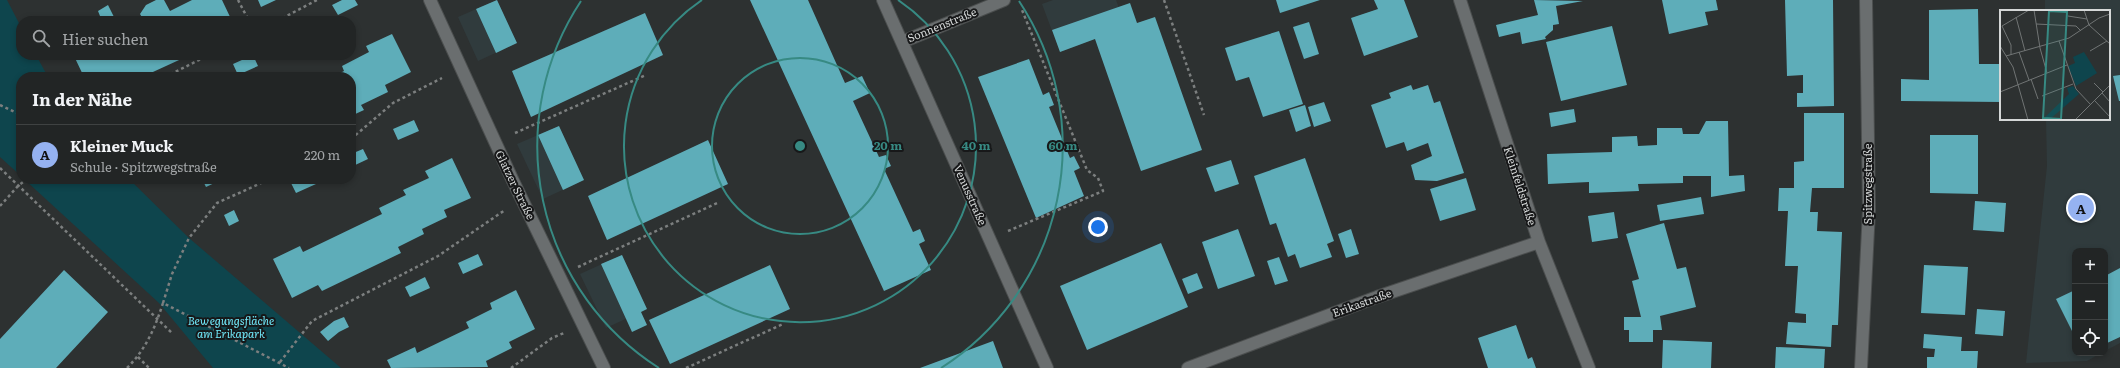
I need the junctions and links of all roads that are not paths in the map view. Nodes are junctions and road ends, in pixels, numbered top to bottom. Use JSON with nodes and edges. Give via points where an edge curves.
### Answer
{"nodes":[{"id":1,"x":430,"y":0,"type":"edge"},
{"id":2,"x":883,"y":0,"type":"edge"},
{"id":3,"x":1004,"y":0,"type":"edge"},
{"id":4,"x":1460,"y":0,"type":"edge"},
{"id":5,"x":1866,"y":0,"type":"edge"},
{"id":6,"x":902,"y":42,"type":"junction"},
{"id":7,"x":1538,"y":242,"type":"junction"},
{"id":8,"x":604,"y":368,"type":"edge"},
{"id":9,"x":1047,"y":368,"type":"edge"},
{"id":10,"x":1188,"y":368,"type":"edge"},
{"id":11,"x":1589,"y":368,"type":"edge"},
{"id":12,"x":1861,"y":368,"type":"edge"}],
"edges":[{"from":1,"to":8,"type":"street","name":"Glatzer Straße","via":[[494,142]]},
{"from":2,"to":6,"type":"street","name":"Venusstraße"},
{"from":3,"to":6,"type":"street","name":"Sonnenstraße"},
{"from":4,"to":7,"type":"street","name":"Kleinfeldstraße"},
{"from":5,"to":12,"type":"street","name":"Spitzwegstraße","via":[[1869,210]]},
{"from":6,"to":9,"type":"street","name":"Venusstraße"},
{"from":7,"to":10,"type":"street","name":"Erikastraße","via":[[1377,297]]},
{"from":7,"to":11,"type":"street","name":"Kleinfeldstraße"}]}
